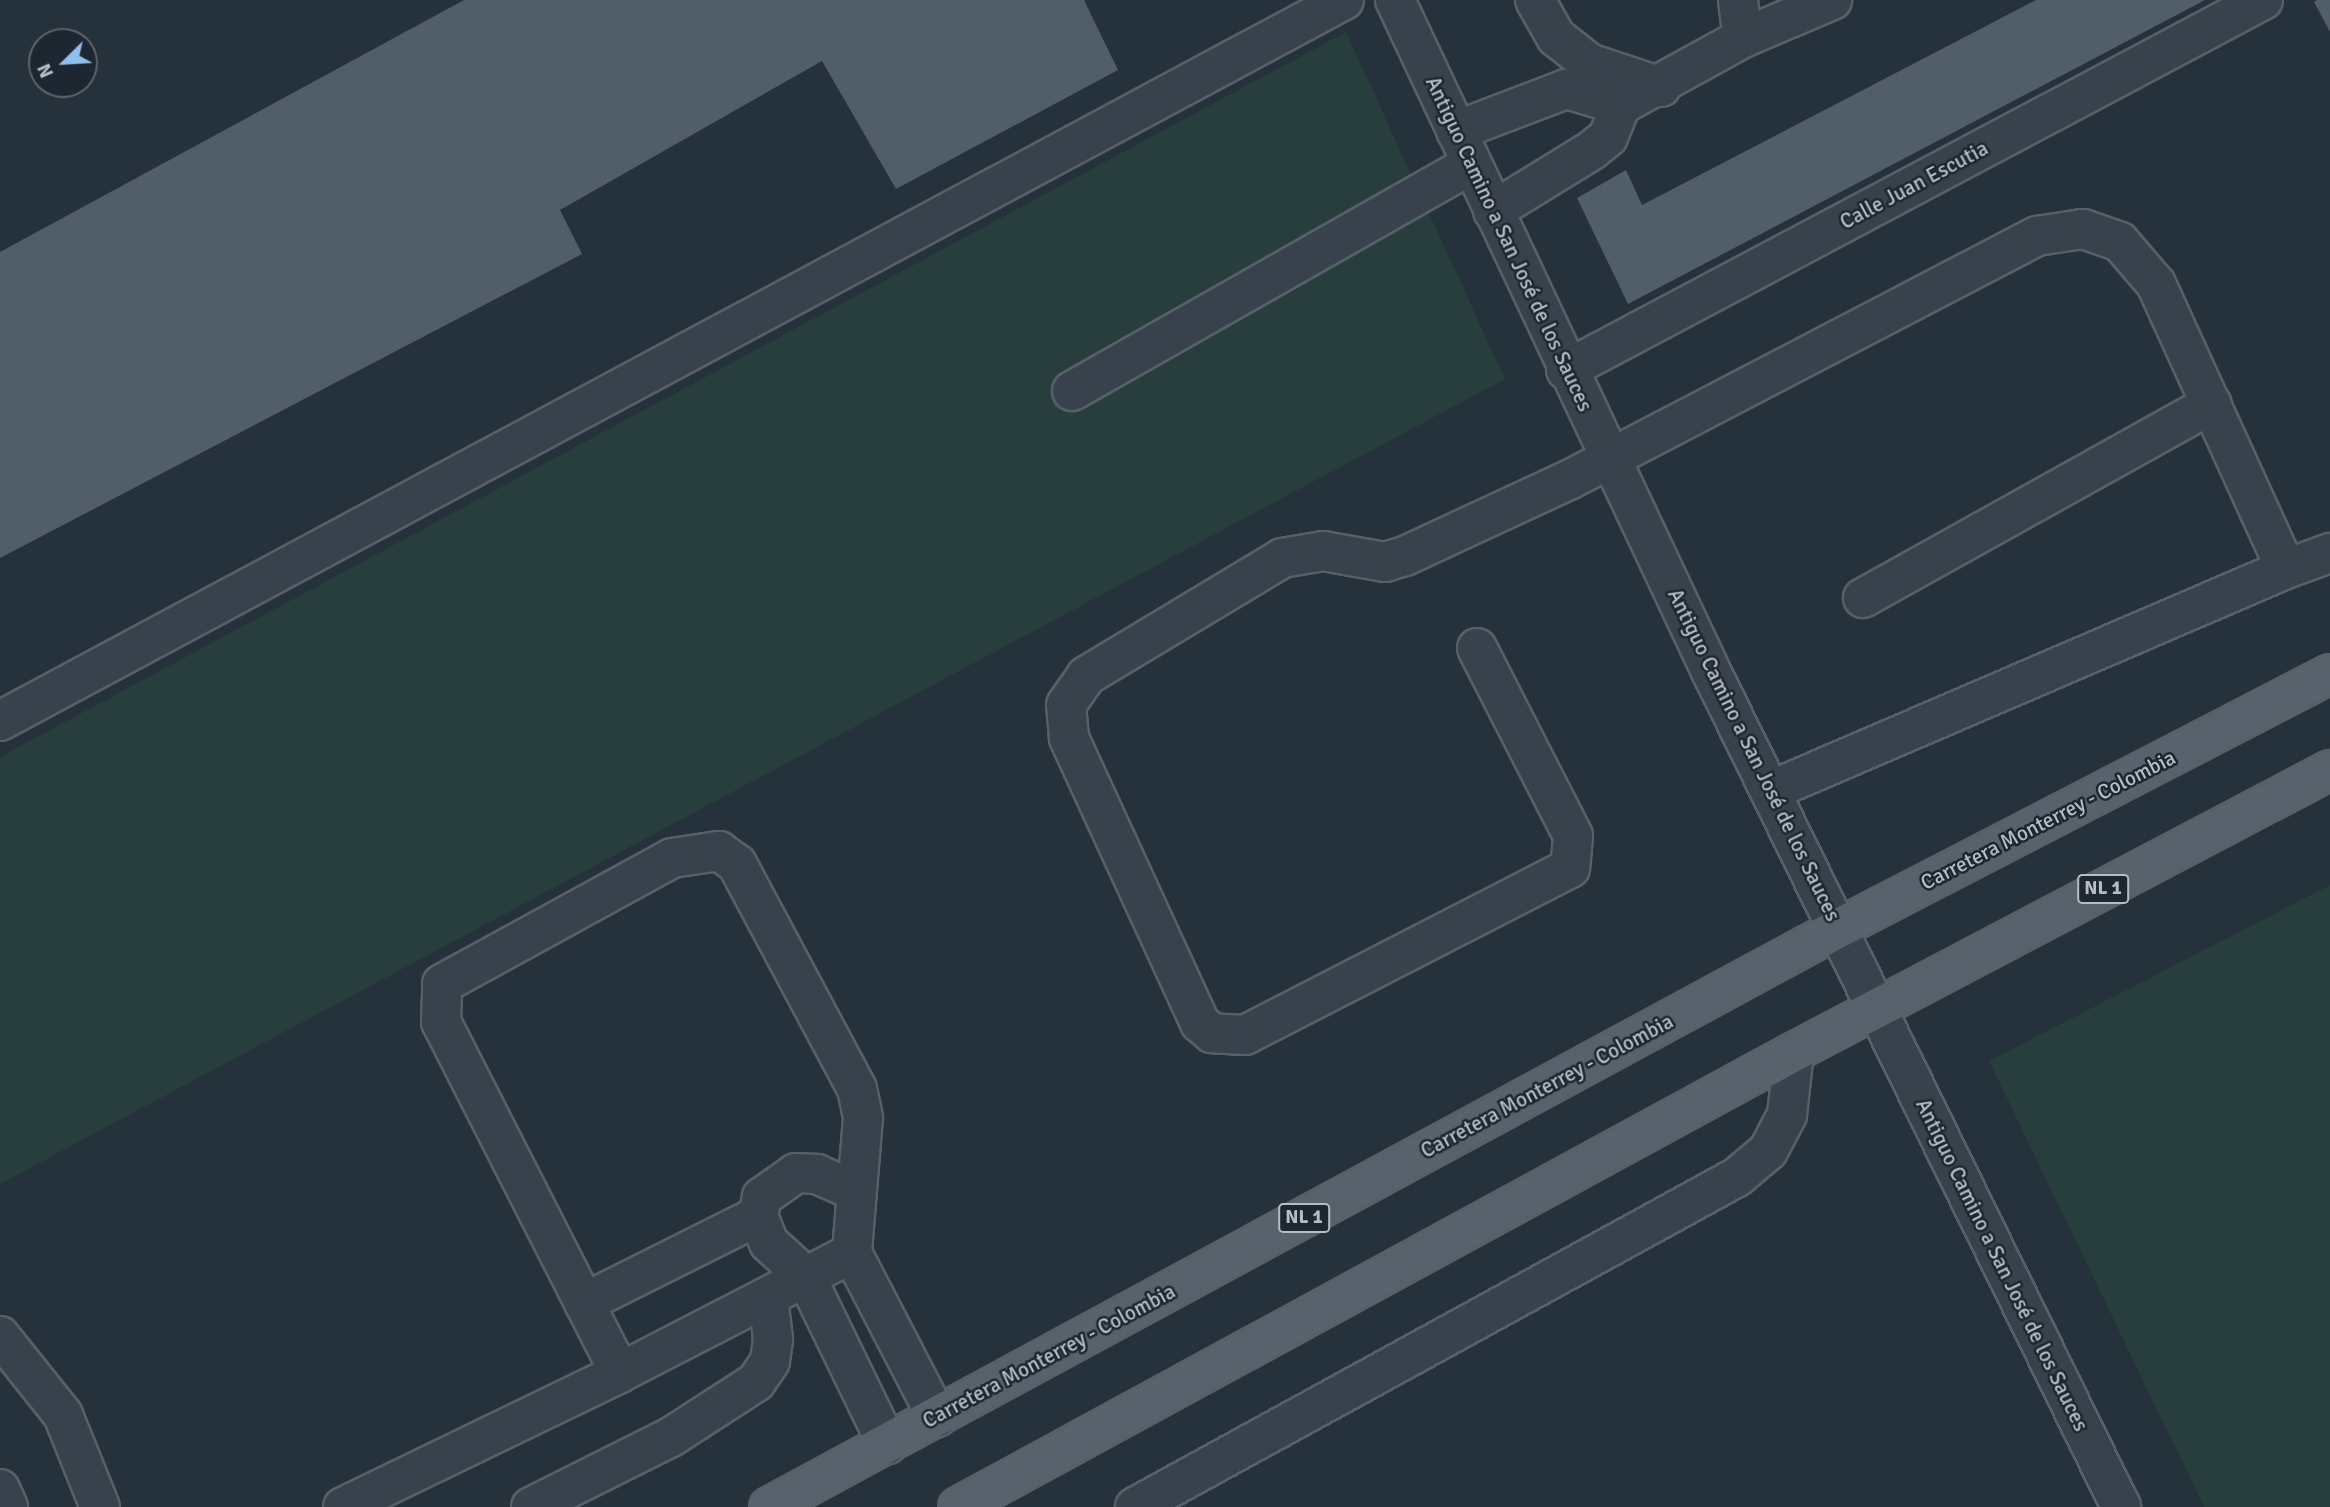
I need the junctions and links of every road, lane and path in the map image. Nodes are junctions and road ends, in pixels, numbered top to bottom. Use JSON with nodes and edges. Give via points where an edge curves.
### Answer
{"nodes":[{"id":1,"x":1344,"y":0,"type":"edge"},
{"id":2,"x":1395,"y":0,"type":"edge"},
{"id":3,"x":1535,"y":0,"type":"edge"},
{"id":4,"x":1738,"y":0,"type":"edge"},
{"id":5,"x":1832,"y":0,"type":"edge"},
{"id":6,"x":2263,"y":0,"type":"edge"},
{"id":7,"x":1743,"y":38,"type":"junction"},
{"id":8,"x":1661,"y":87,"type":"junction"},
{"id":9,"x":1621,"y":105,"type":"junction"},
{"id":10,"x":1463,"y":148,"type":"junction"},
{"id":11,"x":1493,"y":211,"type":"junction"},
{"id":12,"x":1566,"y":370,"type":"junction"},
{"id":13,"x":1072,"y":391,"type":"dead end"},
{"id":14,"x":2212,"y":404,"type":"junction"},
{"id":15,"x":1609,"y":457,"type":"junction"},
{"id":16,"x":2330,"y":553,"type":"edge"},
{"id":17,"x":2286,"y":569,"type":"junction"},
{"id":18,"x":1863,"y":598,"type":"dead end"},
{"id":19,"x":1476,"y":648,"type":"dead end"},
{"id":20,"x":2330,"y":674,"type":"edge"},
{"id":21,"x":0,"y":721,"type":"edge"},
{"id":22,"x":2330,"y":770,"type":"edge"},
{"id":23,"x":1772,"y":790,"type":"junction"},
{"id":24,"x":1839,"y":928,"type":"junction"},
{"id":25,"x":1876,"y":1008,"type":"junction"},
{"id":26,"x":1794,"y":1052,"type":"junction"},
{"id":27,"x":855,"y":1191,"type":"junction"},
{"id":28,"x":758,"y":1216,"type":"junction"},
{"id":29,"x":852,"y":1253,"type":"junction"},
{"id":30,"x":806,"y":1277,"type":"junction"},
{"id":31,"x":768,"y":1297,"type":"junction"},
{"id":32,"x":584,"y":1303,"type":"junction"},
{"id":33,"x":0,"y":1336,"type":"edge"},
{"id":34,"x":620,"y":1373,"type":"junction"},
{"id":35,"x":937,"y":1417,"type":"junction"},
{"id":36,"x":887,"y":1444,"type":"junction"},
{"id":37,"x":0,"y":1489,"type":"edge"},
{"id":38,"x":8,"y":1507,"type":"edge"},
{"id":39,"x":100,"y":1507,"type":"edge"},
{"id":40,"x":343,"y":1507,"type":"edge"},
{"id":41,"x":530,"y":1507,"type":"edge"},
{"id":42,"x":769,"y":1507,"type":"edge"},
{"id":43,"x":958,"y":1507,"type":"edge"},
{"id":44,"x":1135,"y":1507,"type":"edge"},
{"id":45,"x":2121,"y":1507,"type":"edge"}],
"edges":[{"from":1,"to":21,"type":"street"},
{"from":2,"to":10,"type":"street","name":"Antiguo Camino a San José de los Sauces"},
{"from":3,"to":8,"type":"street","via":[[1556,37],[1589,63]]},
{"from":4,"to":7,"type":"street"},
{"from":5,"to":7,"type":"street"},
{"from":6,"to":12,"type":"street","name":"Calle Juan Escutia"},
{"from":7,"to":8,"type":"street"},
{"from":8,"to":9,"type":"street"},
{"from":9,"to":10,"type":"street","via":[[1566,89]]},
{"from":9,"to":11,"type":"street","via":[[1608,137]]},
{"from":10,"to":11,"type":"street","name":"Antiguo Camino a San José de los Sauces"},
{"from":10,"to":13,"type":"street"},
{"from":11,"to":12,"type":"street","name":"Antiguo Camino a San José de los Sauces"},
{"from":12,"to":15,"type":"street","name":"Antiguo Camino a San José de los Sauces"},
{"from":14,"to":15,"type":"street","via":[[2156,284],[2120,242],[2083,229],[2037,236]]},
{"from":14,"to":17,"type":"street"},
{"from":14,"to":18,"type":"street"},
{"from":15,"to":19,"type":"street","via":[[1405,556],[1385,562],[1323,551],[1282,558],[1086,676],[1066,705],[1069,738],[1200,1023],[1212,1032],[1245,1035],[1570,868],[1573,836]]},
{"from":15,"to":23,"type":"street","name":"Antiguo Camino a San José de los Sauces"},
{"from":16,"to":17,"type":"street"},
{"from":17,"to":23,"type":"street"},
{"from":20,"to":24,"type":"main road","name":"Carretera Monterrey - Colombia","number":"NL 1"},
{"from":22,"to":25,"type":"main road","number":"NL 1"},
{"from":23,"to":24,"type":"street","name":"Antiguo Camino a San José de los Sauces"},
{"from":24,"to":25,"type":"street","name":"Antiguo Camino a San José de los Sauces"},
{"from":24,"to":35,"type":"main road","name":"Carretera Monterrey - Colombia","number":"NL 1"},
{"from":25,"to":26,"type":"main road","number":"NL 1"},
{"from":25,"to":45,"type":"street","name":"Antiguo Camino a San José de los Sauces"},
{"from":26,"to":43,"type":"main road","number":"NL 1"},
{"from":26,"to":44,"type":"street","via":[[1787,1115],[1768,1151],[1737,1177]]},
{"from":27,"to":28,"type":"street","via":[[817,1174],[796,1173],[762,1197]]},
{"from":27,"to":29,"type":"street"},
{"from":27,"to":32,"type":"street","via":[[863,1118],[857,1089],[737,864],[719,851],[673,858],[455,971],[438,998],[441,1022]]},
{"from":28,"to":30,"type":"street","via":[[769,1242]]},
{"from":28,"to":32,"type":"street"},
{"from":29,"to":30,"type":"street"},
{"from":29,"to":35,"type":"street"},
{"from":30,"to":31,"type":"street"},
{"from":30,"to":36,"type":"street"},
{"from":31,"to":34,"type":"street"},
{"from":31,"to":41,"type":"street","via":[[772,1350],[756,1382],[671,1437]]},
{"from":32,"to":34,"type":"street"},
{"from":33,"to":39,"type":"street","via":[[63,1415]]},
{"from":34,"to":40,"type":"street"},
{"from":35,"to":36,"type":"main road","name":"Carretera Monterrey - Colombia","number":"NL 1"},
{"from":36,"to":42,"type":"main road","name":"Carretera Monterrey - Colombia","number":"NL 1"},
{"from":37,"to":38,"type":"street"}]}
